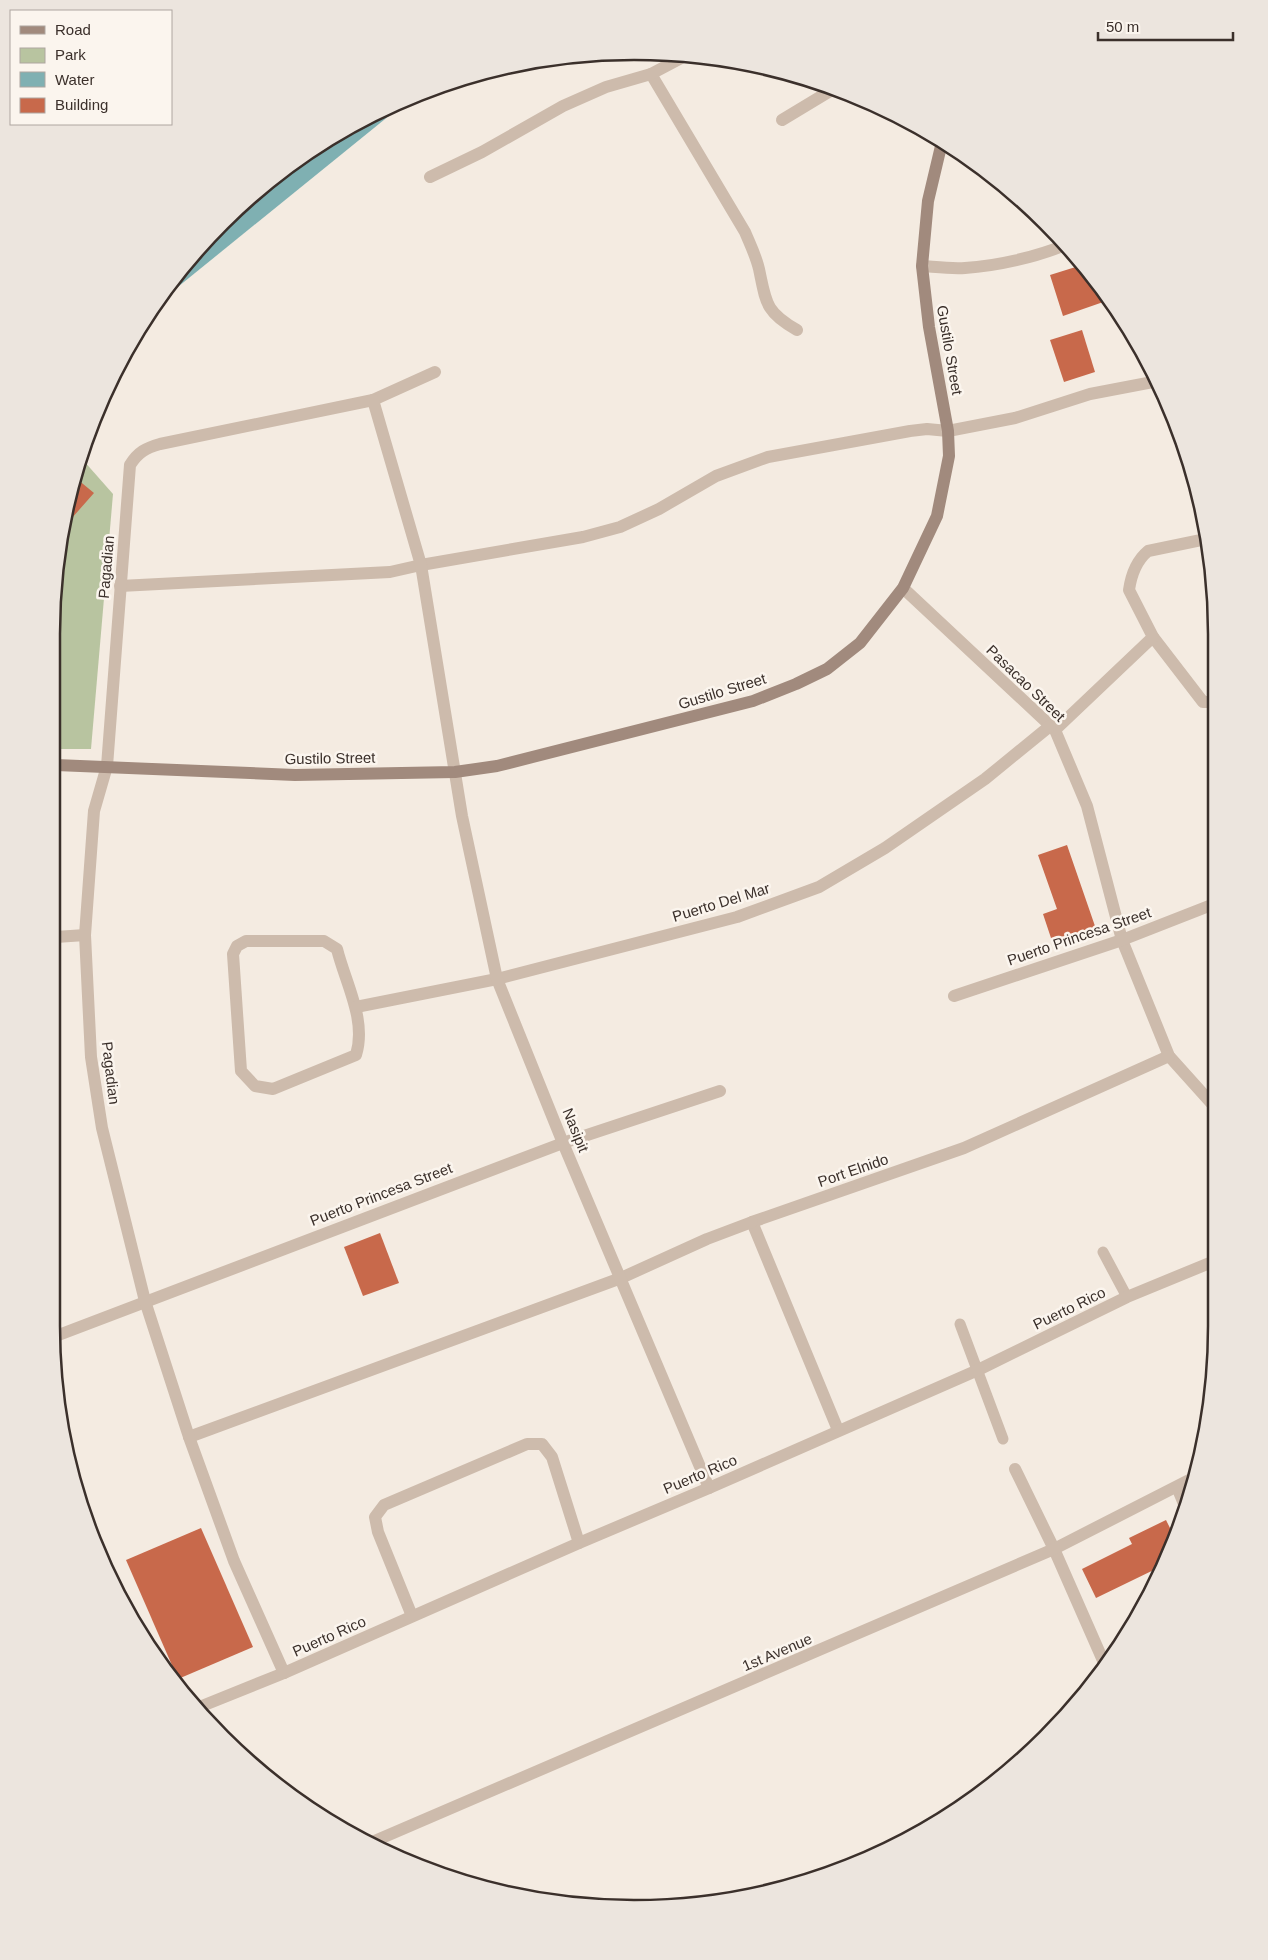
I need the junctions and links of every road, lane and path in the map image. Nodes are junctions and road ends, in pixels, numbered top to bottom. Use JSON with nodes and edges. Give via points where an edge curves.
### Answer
{"nodes":[{"id":1,"x":676,"y":61,"type":"edge"},
{"id":2,"x":651,"y":74,"type":"junction"},
{"id":3,"x":827,"y":93,"type":"edge"},
{"id":4,"x":782,"y":120,"type":"dead end"},
{"id":5,"x":940,"y":149,"type":"edge"},
{"id":6,"x":430,"y":178,"type":"dead end"},
{"id":7,"x":1059,"y":248,"type":"edge"},
{"id":8,"x":922,"y":266,"type":"junction"},
{"id":9,"x":797,"y":330,"type":"dead end"},
{"id":10,"x":435,"y":372,"type":"dead end"},
{"id":11,"x":1150,"y":383,"type":"edge"},
{"id":12,"x":374,"y":400,"type":"junction"},
{"id":13,"x":948,"y":431,"type":"junction"},
{"id":14,"x":1200,"y":540,"type":"edge"},
{"id":15,"x":422,"y":565,"type":"junction"},
{"id":16,"x":120,"y":586,"type":"junction"},
{"id":17,"x":903,"y":588,"type":"junction"},
{"id":18,"x":1153,"y":637,"type":"junction"},
{"id":19,"x":1208,"y":702,"type":"edge"},
{"id":20,"x":1052,"y":728,"type":"junction"},
{"id":21,"x":60,"y":765,"type":"edge"},
{"id":22,"x":107,"y":766,"type":"junction"},
{"id":23,"x":455,"y":772,"type":"junction"},
{"id":24,"x":1208,"y":906,"type":"edge"},
{"id":25,"x":86,"y":935,"type":"junction"},
{"id":26,"x":60,"y":937,"type":"edge"},
{"id":27,"x":1122,"y":940,"type":"junction"},
{"id":28,"x":497,"y":979,"type":"junction"},
{"id":29,"x":954,"y":996,"type":"dead end"},
{"id":30,"x":356,"y":1007,"type":"junction"},
{"id":31,"x":1169,"y":1056,"type":"junction"},
{"id":32,"x":720,"y":1091,"type":"dead end"},
{"id":33,"x":1208,"y":1099,"type":"edge"},
{"id":34,"x":563,"y":1143,"type":"junction"},
{"id":35,"x":752,"y":1222,"type":"junction"},
{"id":36,"x":1103,"y":1252,"type":"dead end"},
{"id":37,"x":1208,"y":1264,"type":"edge"},
{"id":38,"x":621,"y":1278,"type":"junction"},
{"id":39,"x":1127,"y":1297,"type":"junction"},
{"id":40,"x":144,"y":1301,"type":"junction"},
{"id":41,"x":960,"y":1324,"type":"dead end"},
{"id":42,"x":60,"y":1334,"type":"edge"},
{"id":43,"x":978,"y":1370,"type":"junction"},
{"id":44,"x":838,"y":1430,"type":"junction"},
{"id":45,"x":189,"y":1437,"type":"junction"},
{"id":46,"x":1003,"y":1439,"type":"dead end"},
{"id":47,"x":1015,"y":1469,"type":"dead end"},
{"id":48,"x":1186,"y":1482,"type":"edge"},
{"id":49,"x":1177,"y":1487,"type":"junction"},
{"id":50,"x":709,"y":1488,"type":"junction"},
{"id":51,"x":1182,"y":1498,"type":"edge"},
{"id":52,"x":579,"y":1543,"type":"junction"},
{"id":53,"x":1054,"y":1549,"type":"junction"},
{"id":54,"x":412,"y":1616,"type":"junction"},
{"id":55,"x":1102,"y":1658,"type":"edge"},
{"id":56,"x":284,"y":1673,"type":"junction"},
{"id":57,"x":203,"y":1705,"type":"edge"},
{"id":58,"x":378,"y":1840,"type":"edge"}],
"edges":[{"from":1,"to":2,"type":"street"},
{"from":2,"to":6,"type":"street","via":[[606,87],[563,106]]},
{"from":2,"to":9,"type":"street","via":[[745,232],[767,304],[774,315]]},
{"from":3,"to":4,"type":"street"},
{"from":5,"to":8,"type":"street","name":"Gustilo Street","via":[[928,201]]},
{"from":7,"to":8,"type":"street","via":[[992,265],[964,268]]},
{"from":8,"to":13,"type":"street","name":"Gustilo Street","via":[[929,327]]},
{"from":10,"to":12,"type":"street","name":"Pagadian"},
{"from":11,"to":13,"type":"street","via":[[1090,394],[1015,418]]},
{"from":12,"to":15,"type":"street"},
{"from":12,"to":16,"type":"street","name":"Pagadian","via":[[144,449],[130,465]]},
{"from":13,"to":15,"type":"street","via":[[910,431],[768,457],[716,476],[659,510],[620,527],[583,537]]},
{"from":13,"to":17,"type":"street","name":"Gustilo Street","via":[[949,456],[937,516]]},
{"from":14,"to":18,"type":"street","via":[[1148,551],[1142,556],[1129,590]]},
{"from":15,"to":16,"type":"street","via":[[390,572]]},
{"from":15,"to":23,"type":"street"},
{"from":16,"to":22,"type":"street","name":"Pagadian"},
{"from":17,"to":20,"type":"street","name":"Pasacao Street"},
{"from":17,"to":23,"type":"street","name":"Gustilo Street","via":[[860,643],[827,669],[796,684],[752,701],[662,725],[497,766]]},
{"from":18,"to":19,"type":"street","via":[[1203,702]]},
{"from":18,"to":20,"type":"street","name":"Puerto Del Mar"},
{"from":20,"to":27,"type":"street","name":"Pasacao Street","via":[[1087,806]]},
{"from":20,"to":28,"type":"street","name":"Puerto Del Mar","via":[[885,848],[819,887],[737,917]]},
{"from":21,"to":22,"type":"street","name":"Gustilo Street"},
{"from":22,"to":23,"type":"street","name":"Gustilo Street","via":[[295,775]]},
{"from":22,"to":25,"type":"street","name":"Pagadian","via":[[94,811]]},
{"from":23,"to":28,"type":"street","name":"Nasipit"},
{"from":24,"to":27,"type":"street","name":"Puerto Princesa Street"},
{"from":25,"to":26,"type":"street"},
{"from":25,"to":40,"type":"street","name":"Pagadian","via":[[91,1057],[102,1128]]},
{"from":27,"to":29,"type":"street","name":"Puerto Princesa Street"},
{"from":27,"to":31,"type":"street"},
{"from":28,"to":30,"type":"street","name":"Puerto Del Mar"},
{"from":28,"to":34,"type":"street","name":"Nasipit"},
{"from":30,"to":30,"type":"street","via":[[337,949],[324,941],[246,941],[237,946],[233,954],[240,1071],[256,1086],[273,1089],[356,1055],[360,1044]]},
{"from":31,"to":33,"type":"street"},
{"from":31,"to":35,"type":"street","name":"Port Elnido","via":[[964,1148]]},
{"from":32,"to":34,"type":"street","name":"Puerto Princesa Street"},
{"from":34,"to":38,"type":"street","name":"Nasipit"},
{"from":34,"to":40,"type":"street","name":"Puerto Princesa Street"},
{"from":35,"to":38,"type":"street","name":"Port Elnido"},
{"from":35,"to":44,"type":"street"},
{"from":36,"to":39,"type":"lane"},
{"from":37,"to":39,"type":"street","name":"Puerto Rico"},
{"from":38,"to":45,"type":"street","name":"Port Elnido"},
{"from":38,"to":50,"type":"street","name":"Nasipit"},
{"from":39,"to":43,"type":"street","name":"Puerto Rico"},
{"from":40,"to":42,"type":"street","name":"Puerto Princesa Street"},
{"from":40,"to":45,"type":"street","name":"Pagadian"},
{"from":41,"to":43,"type":"lane"},
{"from":43,"to":44,"type":"street","name":"Puerto Rico"},
{"from":43,"to":46,"type":"lane"},
{"from":44,"to":50,"type":"street","name":"Puerto Rico"},
{"from":45,"to":56,"type":"street","name":"Pagadian","via":[[234,1560]]},
{"from":47,"to":53,"type":"street"},
{"from":48,"to":49,"type":"street","name":"1st Avenue"},
{"from":49,"to":51,"type":"street"},
{"from":49,"to":53,"type":"street","name":"1st Avenue"},
{"from":50,"to":52,"type":"street","name":"Puerto Rico"},
{"from":52,"to":54,"type":"street","name":"Puerto Rico"},
{"from":52,"to":54,"type":"street","via":[[552,1457],[542,1444],[527,1444],[384,1505],[375,1517],[378,1532]]},
{"from":53,"to":55,"type":"street"},
{"from":53,"to":58,"type":"street","name":"1st Avenue"},
{"from":54,"to":56,"type":"street","name":"Puerto Rico"},
{"from":56,"to":57,"type":"street","name":"Puerto Rico"}]}
